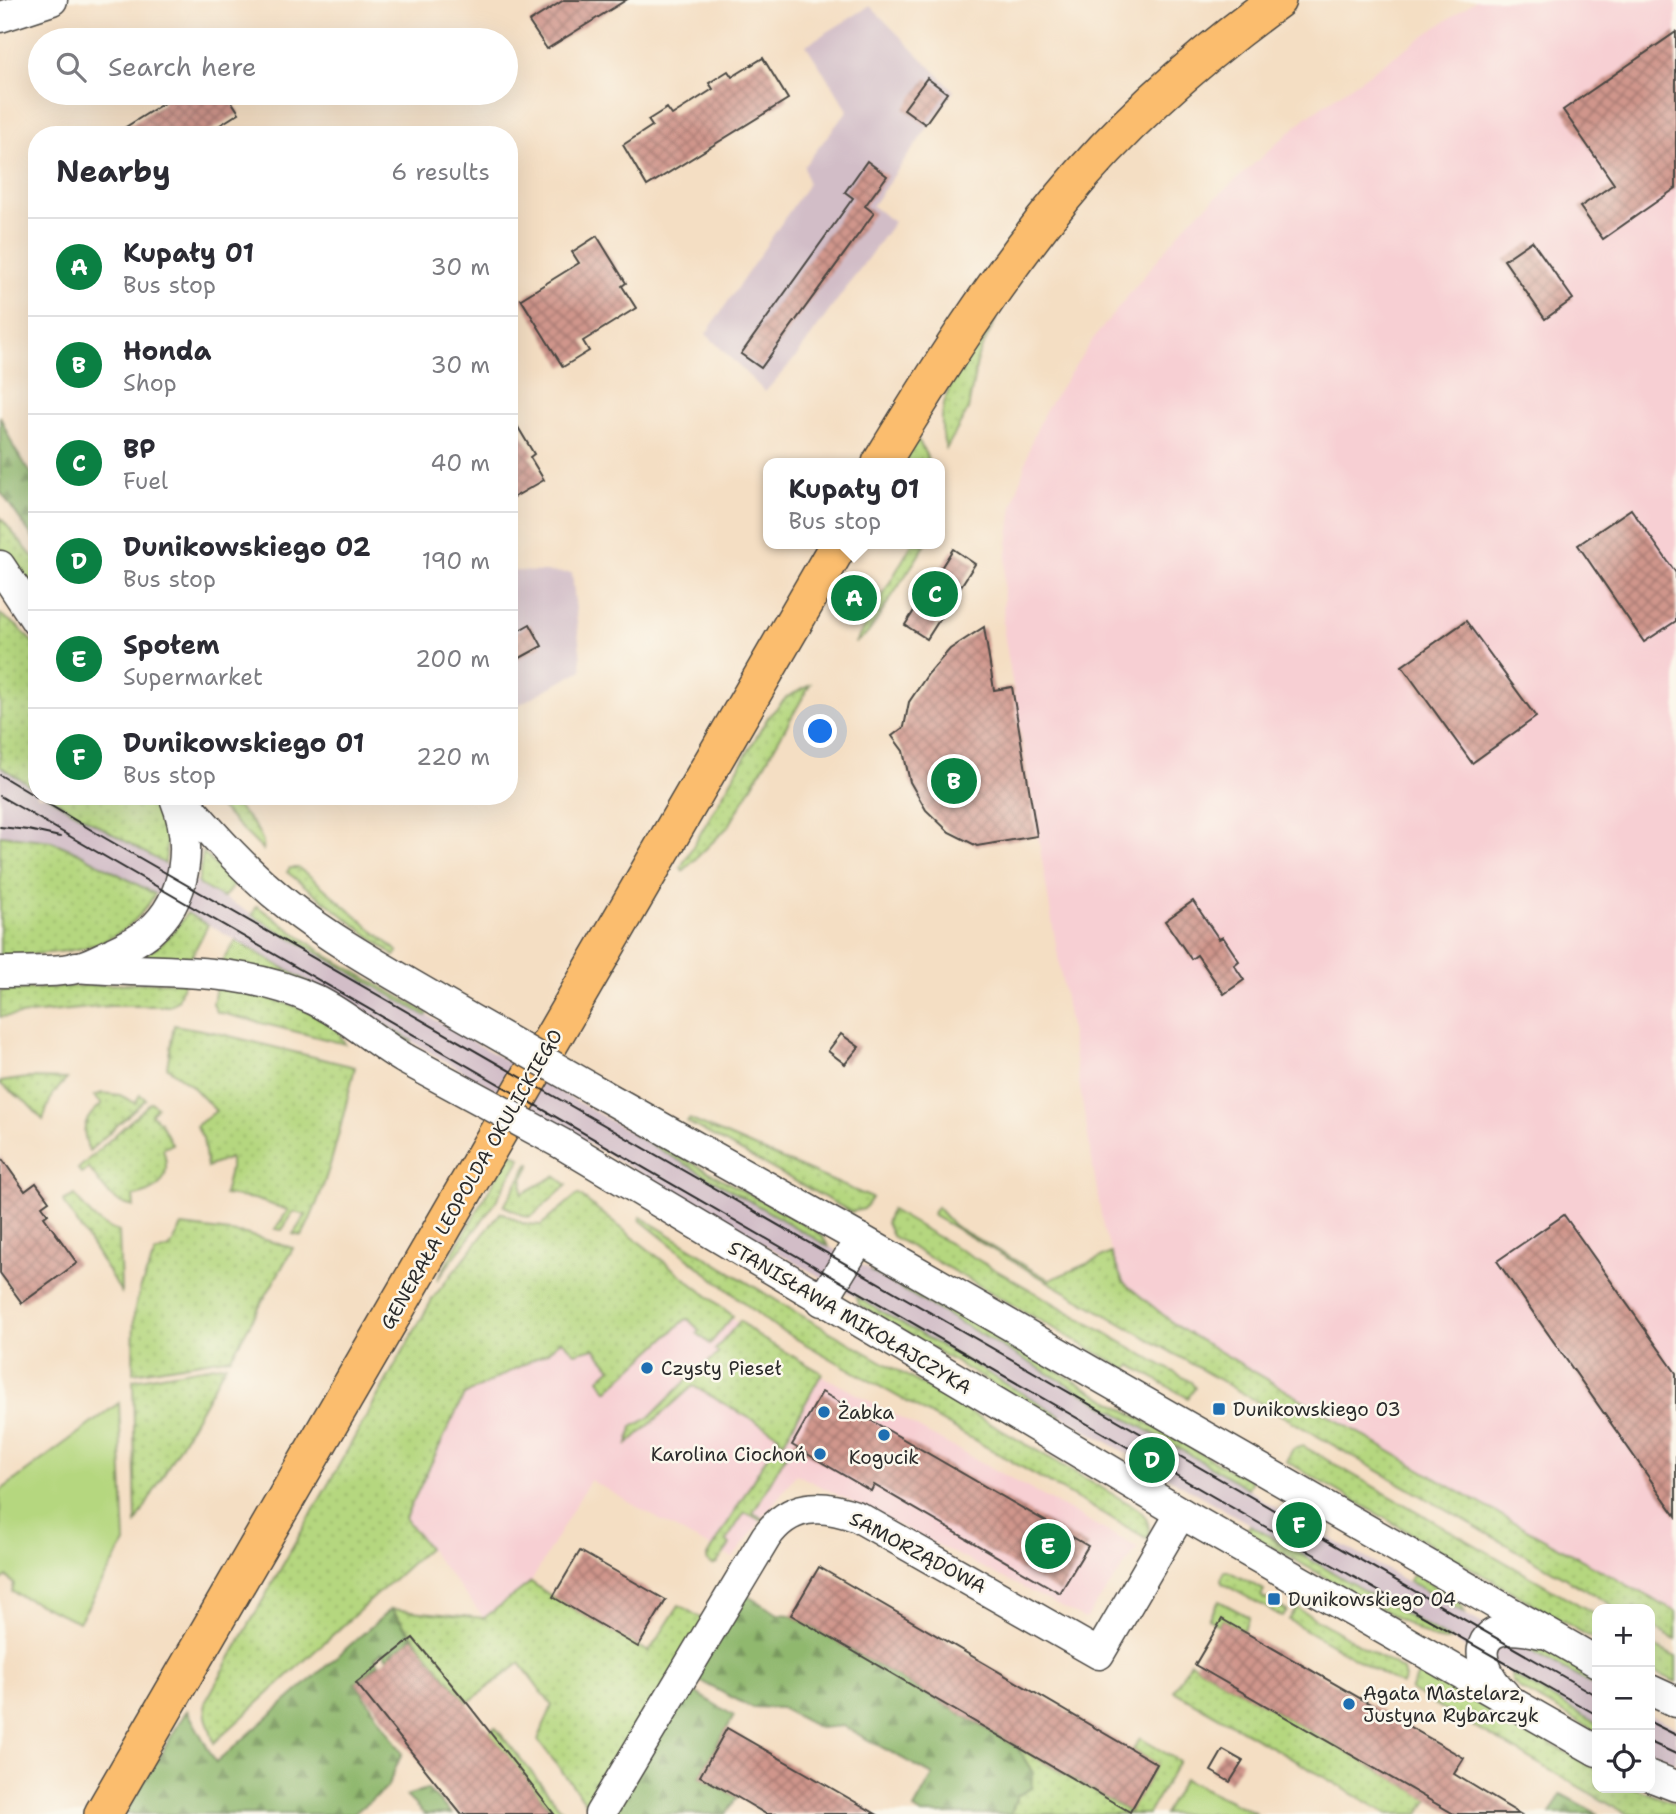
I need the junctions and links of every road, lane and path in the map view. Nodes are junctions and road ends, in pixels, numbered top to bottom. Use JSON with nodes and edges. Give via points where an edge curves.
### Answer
{"nodes":[{"id":1,"x":52,"y":0,"type":"edge"},
{"id":2,"x":1277,"y":0,"type":"edge"},
{"id":3,"x":0,"y":17,"type":"edge"},
{"id":4,"x":884,"y":458,"type":"edge"},
{"id":5,"x":836,"y":549,"type":"edge"},
{"id":6,"x":0,"y":566,"type":"edge"},
{"id":7,"x":0,"y":596,"type":"edge"},
{"id":8,"x":28,"y":608,"type":"edge"},
{"id":9,"x":28,"y":616,"type":"edge"},
{"id":10,"x":178,"y":805,"type":"edge"},
{"id":11,"x":188,"y":805,"type":"edge"},
{"id":12,"x":76,"y":968,"type":"junction"},
{"id":13,"x":0,"y":972,"type":"edge"},
{"id":14,"x":860,"y":1239,"type":"junction"},
{"id":15,"x":822,"y":1301,"type":"junction"},
{"id":16,"x":1181,"y":1513,"type":"junction"},
{"id":17,"x":1554,"y":1638,"type":"junction"},
{"id":18,"x":1592,"y":1659,"type":"edge"},
{"id":19,"x":1655,"y":1692,"type":"edge"},
{"id":20,"x":1676,"y":1702,"type":"edge"},
{"id":21,"x":1514,"y":1703,"type":"junction"},
{"id":22,"x":1592,"y":1748,"type":"edge"},
{"id":23,"x":1655,"y":1778,"type":"edge"},
{"id":24,"x":1676,"y":1786,"type":"edge"},
{"id":25,"x":103,"y":1814,"type":"edge"},
{"id":26,"x":600,"y":1814,"type":"edge"}],
"edges":[{"from":1,"to":3,"type":"street"},
{"from":2,"to":4,"type":"main road","via":[[1201,59],[1118,136],[1064,196],[946,357]]},
{"from":5,"to":25,"type":"main road","name":"GENERAŁA LEOPOLDA OKULICKIEGO"},
{"from":6,"to":8,"type":"street"},
{"from":7,"to":9,"type":"street"},
{"from":10,"to":12,"type":"street","via":[[186,848],[180,881],[166,912],[149,933]]},
{"from":11,"to":14,"type":"street","bridge":true,"via":[[241,864],[287,905],[352,950]]},
{"from":12,"to":13,"type":"street"},
{"from":12,"to":15,"type":"street","name":"STANISŁAWA MIKOŁAJCZYKA","bridge":true,"via":[[202,972],[276,985],[317,1001],[405,1059],[564,1145]]},
{"from":14,"to":15,"type":"street"},
{"from":14,"to":17,"type":"street"},
{"from":15,"to":16,"type":"street","name":"STANISŁAWA MIKOŁAJCZYKA"},
{"from":16,"to":21,"type":"street","name":"STANISŁAWA MIKOŁAJCZYKA"},
{"from":16,"to":26,"type":"street","name":"SAMORZĄDOWA","via":[[1099,1654],[858,1517],[826,1507],[789,1515],[766,1537]]},
{"from":17,"to":18,"type":"street"},
{"from":17,"to":21,"type":"street","via":[[1519,1630],[1496,1633],[1488,1639],[1483,1650],[1488,1673]]},
{"from":19,"to":20,"type":"street"},
{"from":21,"to":22,"type":"street","name":"STANISŁAWA MIKOŁAJCZYKA"},
{"from":23,"to":24,"type":"street"}]}
